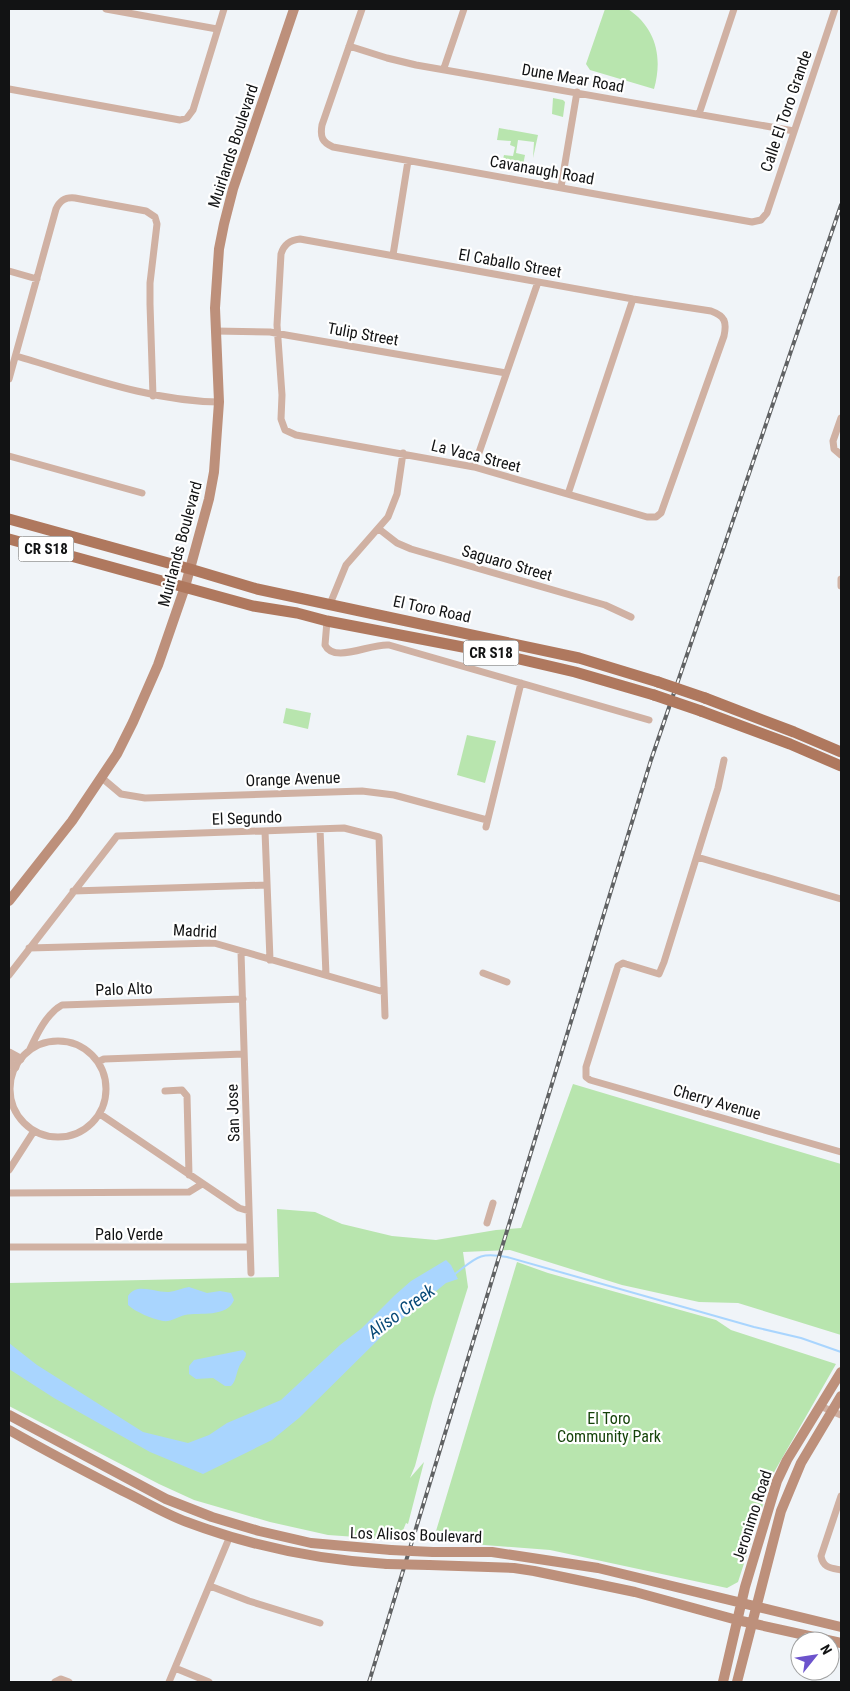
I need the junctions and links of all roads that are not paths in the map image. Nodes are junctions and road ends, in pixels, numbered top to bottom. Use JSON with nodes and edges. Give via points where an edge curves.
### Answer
{"nodes":[{"id":1,"x":106,"y":9,"type":"edge"},
{"id":2,"x":224,"y":9,"type":"edge"},
{"id":3,"x":294,"y":9,"type":"edge"},
{"id":4,"x":362,"y":9,"type":"edge"},
{"id":5,"x":464,"y":9,"type":"edge"},
{"id":6,"x":734,"y":9,"type":"edge"},
{"id":7,"x":835,"y":9,"type":"edge"},
{"id":8,"x":217,"y":29,"type":"junction"},
{"id":9,"x":349,"y":46,"type":"junction"},
{"id":10,"x":444,"y":68,"type":"junction"},
{"id":11,"x":9,"y":89,"type":"edge"},
{"id":12,"x":577,"y":92,"type":"junction"},
{"id":13,"x":699,"y":114,"type":"junction"},
{"id":14,"x":794,"y":131,"type":"junction"},
{"id":15,"x":408,"y":162,"type":"junction"},
{"id":16,"x":561,"y":187,"type":"junction"},
{"id":17,"x":761,"y":220,"type":"joint"},
{"id":18,"x":393,"y":255,"type":"junction"},
{"id":19,"x":9,"y":271,"type":"edge"},
{"id":20,"x":37,"y":280,"type":"junction"},
{"id":21,"x":538,"y":282,"type":"junction"},
{"id":22,"x":633,"y":300,"type":"junction"},
{"id":23,"x":215,"y":331,"type":"junction"},
{"id":24,"x":278,"y":334,"type":"junction"},
{"id":25,"x":16,"y":356,"type":"junction"},
{"id":26,"x":506,"y":373,"type":"junction"},
{"id":27,"x":9,"y":379,"type":"edge"},
{"id":28,"x":153,"y":396,"type":"junction"},
{"id":29,"x":219,"y":402,"type":"junction"},
{"id":30,"x":841,"y":418,"type":"edge"},
{"id":31,"x":403,"y":453,"type":"junction"},
{"id":32,"x":9,"y":456,"type":"edge"},
{"id":33,"x":841,"y":456,"type":"edge"},
{"id":34,"x":474,"y":467,"type":"junction"},
{"id":35,"x":142,"y":492,"type":"dead end"},
{"id":36,"x":568,"y":494,"type":"junction"},
{"id":37,"x":658,"y":515,"type":"joint"},
{"id":38,"x":9,"y":519,"type":"edge"},
{"id":39,"x":379,"y":529,"type":"junction"},
{"id":40,"x":9,"y":539,"type":"edge"},
{"id":41,"x":190,"y":569,"type":"junction"},
{"id":42,"x":841,"y":579,"type":"edge"},
{"id":43,"x":841,"y":586,"type":"edge"},
{"id":44,"x":185,"y":587,"type":"junction"},
{"id":45,"x":330,"y":604,"type":"junction"},
{"id":46,"x":631,"y":617,"type":"dead end"},
{"id":47,"x":327,"y":621,"type":"junction"},
{"id":48,"x":521,"y":683,"type":"junction"},
{"id":49,"x":649,"y":720,"type":"dead end"},
{"id":50,"x":841,"y":752,"type":"edge"},
{"id":51,"x":724,"y":760,"type":"dead end"},
{"id":52,"x":841,"y":766,"type":"edge"},
{"id":53,"x":102,"y":778,"type":"junction"},
{"id":54,"x":320,"y":829,"type":"junction"},
{"id":55,"x":264,"y":831,"type":"junction"},
{"id":56,"x":697,"y":857,"type":"junction"},
{"id":57,"x":267,"y":885,"type":"junction"},
{"id":58,"x":73,"y":891,"type":"junction"},
{"id":59,"x":841,"y":899,"type":"edge"},
{"id":60,"x":9,"y":901,"type":"edge"},
{"id":61,"x":29,"y":948,"type":"junction"},
{"id":62,"x":241,"y":952,"type":"junction"},
{"id":63,"x":270,"y":960,"type":"junction"},
{"id":64,"x":483,"y":973,"type":"dead end"},
{"id":65,"x":326,"y":975,"type":"junction"},
{"id":66,"x":9,"y":976,"type":"edge"},
{"id":67,"x":507,"y":982,"type":"dead end"},
{"id":68,"x":384,"y":992,"type":"junction"},
{"id":69,"x":243,"y":999,"type":"junction"},
{"id":70,"x":385,"y":1016,"type":"dead end"},
{"id":71,"x":30,"y":1050,"type":"junction"},
{"id":72,"x":9,"y":1053,"type":"edge"},
{"id":73,"x":244,"y":1054,"type":"junction"},
{"id":74,"x":98,"y":1062,"type":"junction"},
{"id":75,"x":14,"y":1063,"type":"edge"},
{"id":76,"x":166,"y":1091,"type":"dead end"},
{"id":77,"x":100,"y":1114,"type":"junction"},
{"id":78,"x":34,"y":1131,"type":"junction"},
{"id":79,"x":841,"y":1152,"type":"edge"},
{"id":80,"x":9,"y":1170,"type":"edge"},
{"id":81,"x":189,"y":1175,"type":"junction"},
{"id":82,"x":202,"y":1184,"type":"junction"},
{"id":83,"x":9,"y":1193,"type":"edge"},
{"id":84,"x":493,"y":1203,"type":"dead end"},
{"id":85,"x":249,"y":1211,"type":"junction"},
{"id":86,"x":487,"y":1223,"type":"dead end"},
{"id":87,"x":9,"y":1247,"type":"edge"},
{"id":88,"x":250,"y":1247,"type":"junction"},
{"id":89,"x":251,"y":1273,"type":"dead end"},
{"id":90,"x":841,"y":1372,"type":"edge"},
{"id":91,"x":841,"y":1396,"type":"edge"},
{"id":92,"x":820,"y":1406,"type":"junction"},
{"id":93,"x":836,"y":1413,"type":"edge"},
{"id":94,"x":9,"y":1415,"type":"edge"},
{"id":95,"x":9,"y":1430,"type":"edge"},
{"id":96,"x":841,"y":1496,"type":"edge"},
{"id":97,"x":230,"y":1536,"type":"junction"},
{"id":98,"x":841,"y":1570,"type":"edge"},
{"id":99,"x":210,"y":1586,"type":"junction"},
{"id":100,"x":741,"y":1602,"type":"junction"},
{"id":101,"x":756,"y":1606,"type":"junction"},
{"id":102,"x":737,"y":1620,"type":"junction"},
{"id":103,"x":320,"y":1623,"type":"dead end"},
{"id":104,"x":751,"y":1623,"type":"junction"},
{"id":105,"x":841,"y":1627,"type":"edge"},
{"id":106,"x":841,"y":1643,"type":"edge"},
{"id":107,"x":175,"y":1668,"type":"junction"},
{"id":108,"x":55,"y":1682,"type":"edge"},
{"id":109,"x":69,"y":1682,"type":"edge"},
{"id":110,"x":169,"y":1682,"type":"edge"},
{"id":111,"x":210,"y":1682,"type":"edge"},
{"id":112,"x":723,"y":1682,"type":"edge"},
{"id":113,"x":737,"y":1682,"type":"edge"}],
"edges":[{"from":1,"to":8,"type":"street"},
{"from":2,"to":8,"type":"street"},
{"from":3,"to":23,"type":"main road","name":"Muirlands Boulevard","via":[[233,188],[224,224],[217,272]]},
{"from":4,"to":9,"type":"street"},
{"from":5,"to":10,"type":"street"},
{"from":6,"to":13,"type":"street"},
{"from":7,"to":14,"type":"street","name":"Calle El Toro Grande"},
{"from":8,"to":11,"type":"street","via":[[193,110],[187,118],[180,120]]},
{"from":9,"to":10,"type":"street","name":"Dune Mear Road","via":[[400,61]]},
{"from":9,"to":15,"type":"street","name":"Cavanaugh Road","via":[[322,125],[322,139],[333,148]]},
{"from":10,"to":12,"type":"street","name":"Dune Mear Road"},
{"from":12,"to":13,"type":"street","name":"Dune Mear Road"},
{"from":12,"to":16,"type":"street"},
{"from":13,"to":14,"type":"street","name":"Dune Mear Road"},
{"from":14,"to":17,"type":"street","name":"Calle El Toro Grande","via":[[767,213]]},
{"from":15,"to":16,"type":"street","name":"Cavanaugh Road"},
{"from":15,"to":18,"type":"street"},
{"from":16,"to":17,"type":"street","name":"Cavanaugh Road","via":[[752,222]]},
{"from":18,"to":21,"type":"street","name":"El Caballo Street"},
{"from":18,"to":24,"type":"street","name":"El Caballo Street","via":[[300,239],[288,242],[281,254]]},
{"from":19,"to":20,"type":"street"},
{"from":20,"to":25,"type":"street"},
{"from":20,"to":28,"type":"street","via":[[56,208],[63,200],[69,197],[146,211],[155,217],[157,224],[150,283]]},
{"from":21,"to":22,"type":"street","name":"El Caballo Street"},
{"from":21,"to":26,"type":"street"},
{"from":22,"to":36,"type":"street"},
{"from":22,"to":37,"type":"street","name":"El Caballo Street","via":[[712,311],[725,320],[726,327],[666,504]]},
{"from":23,"to":24,"type":"street","name":"Tulip Street"},
{"from":23,"to":29,"type":"main road","name":"Muirlands Boulevard"},
{"from":24,"to":26,"type":"street","name":"Tulip Street"},
{"from":24,"to":31,"type":"street","name":"La Vaca Street","via":[[281,418],[285,430],[296,435]]},
{"from":25,"to":27,"type":"street"},
{"from":25,"to":28,"type":"street"},
{"from":26,"to":34,"type":"street"},
{"from":28,"to":29,"type":"street"},
{"from":29,"to":41,"type":"main road","name":"Muirlands Boulevard","via":[[211,490]]},
{"from":30,"to":33,"type":"street","via":[[833,441],[834,449]]},
{"from":31,"to":34,"type":"street","name":"La Vaca Street"},
{"from":31,"to":39,"type":"street","via":[[395,499]]},
{"from":32,"to":35,"type":"street"},
{"from":34,"to":36,"type":"street","name":"La Vaca Street"},
{"from":36,"to":37,"type":"street","name":"La Vaca Street","via":[[647,518]]},
{"from":38,"to":41,"type":"main road","name":"El Toro Road","number":"CR S18"},
{"from":39,"to":45,"type":"street","via":[[346,565]]},
{"from":39,"to":46,"type":"street","name":"Saguaro Street","via":[[411,549],[605,605]]},
{"from":40,"to":44,"type":"main road","name":"El Toro Road","number":"CR S18"},
{"from":41,"to":44,"type":"main road","name":"Muirlands Boulevard"},
{"from":41,"to":45,"type":"main road","name":"El Toro Road","number":"CR S18"},
{"from":42,"to":43,"type":"street"},
{"from":44,"to":47,"type":"main road","name":"El Toro Road","number":"CR S18","via":[[253,606]]},
{"from":44,"to":53,"type":"main road","name":"Muirlands Boulevard","via":[[165,647],[136,715]]},
{"from":45,"to":47,"type":"main road"},
{"from":45,"to":50,"type":"main road","name":"El Toro Road","number":"CR S18","bridge":true,"via":[[579,658],[705,698]]},
{"from":47,"to":48,"type":"street","via":[[325,645],[333,653],[389,645]]},
{"from":47,"to":52,"type":"main road","name":"El Toro Road","number":"CR S18","bridge":true,"via":[[494,653],[654,695]]},
{"from":48,"to":49,"type":"street"},
{"from":48,"to":53,"type":"street","name":"Orange Avenue","via":[[487,824],[394,795],[370,792],[145,798],[121,794]]},
{"from":51,"to":56,"type":"street"},
{"from":53,"to":60,"type":"main road","name":"Muirlands Boulevard"},
{"from":54,"to":55,"type":"street","name":"El Segundo"},
{"from":54,"to":65,"type":"street"},
{"from":54,"to":68,"type":"street","name":"El Segundo","via":[[344,828],[379,837]]},
{"from":55,"to":57,"type":"street"},
{"from":55,"to":58,"type":"street","name":"El Segundo","via":[[121,835],[115,838]]},
{"from":56,"to":59,"type":"street"},
{"from":56,"to":79,"type":"street","name":"Cherry Avenue","via":[[659,974],[626,964],[621,964],[616,970],[586,1077]]},
{"from":57,"to":58,"type":"street"},
{"from":57,"to":63,"type":"street"},
{"from":58,"to":61,"type":"street"},
{"from":61,"to":62,"type":"street","name":"Madrid","via":[[207,942]]},
{"from":61,"to":66,"type":"street"},
{"from":62,"to":63,"type":"street","name":"Madrid"},
{"from":62,"to":69,"type":"street","name":"San Jose"},
{"from":63,"to":65,"type":"street","name":"Madrid"},
{"from":64,"to":67,"type":"street"},
{"from":65,"to":68,"type":"street","name":"Madrid"},
{"from":68,"to":70,"type":"street"},
{"from":69,"to":71,"type":"street","name":"Palo Alto","via":[[62,1005],[36,1035]]},
{"from":69,"to":73,"type":"street","name":"San Jose"},
{"from":71,"to":74,"type":"street","via":[[52,1041],[67,1041],[82,1046]]},
{"from":71,"to":75,"type":"street"},
{"from":72,"to":75,"type":"street"},
{"from":73,"to":74,"type":"street","via":[[104,1059]]},
{"from":73,"to":85,"type":"street","name":"San Jose"},
{"from":74,"to":77,"type":"street","via":[[105,1076],[107,1092]]},
{"from":75,"to":78,"type":"street","via":[[10,1084],[12,1102],[20,1119]]},
{"from":76,"to":81,"type":"street","via":[[182,1090],[187,1096]]},
{"from":77,"to":78,"type":"street","via":[[82,1132],[70,1136],[52,1137]]},
{"from":77,"to":81,"type":"street"},
{"from":78,"to":80,"type":"street"},
{"from":81,"to":82,"type":"street"},
{"from":82,"to":83,"type":"street","via":[[189,1192]]},
{"from":82,"to":85,"type":"street"},
{"from":84,"to":86,"type":"street"},
{"from":85,"to":88,"type":"street","name":"San Jose"},
{"from":87,"to":88,"type":"street","name":"Palo Verde"},
{"from":88,"to":89,"type":"street","name":"San Jose"},
{"from":90,"to":92,"type":"main road","name":"Jeronimo Road"},
{"from":91,"to":93,"type":"main road","name":"Jeronimo Road"},
{"from":92,"to":93,"type":"street"},
{"from":92,"to":100,"type":"main road","name":"Jeronimo Road","via":[[777,1481]]},
{"from":93,"to":101,"type":"main road","name":"Jeronimo Road","via":[[801,1463],[788,1493]]},
{"from":94,"to":100,"type":"main road","name":"Los Alisos Boulevard","bridge":true,"via":[[166,1499],[259,1531],[311,1543],[391,1550],[492,1552],[550,1560]]},
{"from":95,"to":97,"type":"main road","name":"Los Alisos Boulevard","via":[[144,1502],[186,1522]]},
{"from":96,"to":98,"type":"street","via":[[822,1550],[822,1563]]},
{"from":97,"to":99,"type":"street"},
{"from":97,"to":102,"type":"main road","name":"Los Alisos Boulevard","bridge":true,"via":[[303,1554],[357,1562],[534,1571],[635,1592]]},
{"from":99,"to":103,"type":"street"},
{"from":99,"to":107,"type":"street"},
{"from":100,"to":101,"type":"main road","name":"Los Alisos Boulevard"},
{"from":100,"to":102,"type":"main road","name":"Jeronimo Road"},
{"from":101,"to":104,"type":"main road","name":"Jeronimo Road"},
{"from":101,"to":105,"type":"main road","name":"Los Alisos Boulevard"},
{"from":102,"to":104,"type":"main road","name":"Los Alisos Boulevard"},
{"from":102,"to":112,"type":"main road","name":"Jeronimo Road"},
{"from":104,"to":106,"type":"main road","name":"Los Alisos Boulevard"},
{"from":104,"to":113,"type":"main road","name":"Jeronimo Road"},
{"from":107,"to":110,"type":"street"},
{"from":107,"to":111,"type":"street"},
{"from":108,"to":109,"type":"street","via":[[61,1679]]}]}
